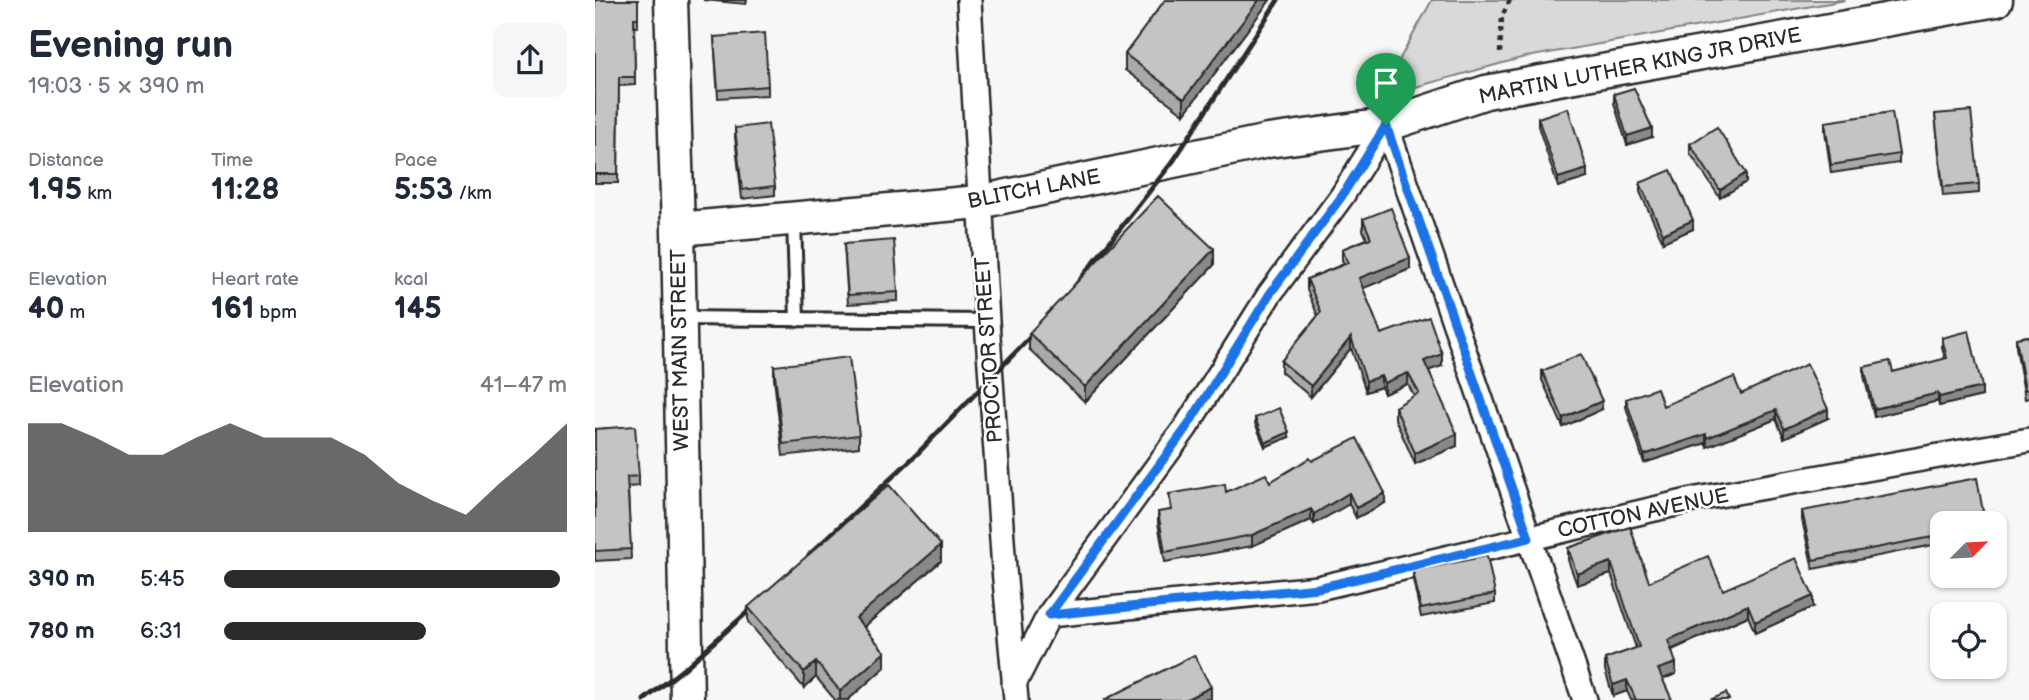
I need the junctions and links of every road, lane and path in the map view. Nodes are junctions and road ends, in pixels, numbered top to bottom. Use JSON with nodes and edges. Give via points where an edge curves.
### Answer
{"nodes":[{"id":1,"x":671,"y":0,"type":"edge"},
{"id":2,"x":968,"y":0,"type":"edge"},
{"id":3,"x":1510,"y":0,"type":"edge"},
{"id":4,"x":1997,"y":0,"type":"edge"},
{"id":5,"x":1500,"y":53,"type":"dead end"},
{"id":6,"x":1386,"y":125,"type":"junction"},
{"id":7,"x":979,"y":202,"type":"junction"},
{"id":8,"x":795,"y":219,"type":"junction"},
{"id":9,"x":678,"y":229,"type":"junction"},
{"id":10,"x":680,"y":318,"type":"junction"},
{"id":11,"x":797,"y":320,"type":"junction"},
{"id":12,"x":987,"y":321,"type":"junction"},
{"id":13,"x":2029,"y":440,"type":"edge"},
{"id":14,"x":1529,"y":538,"type":"junction"},
{"id":15,"x":1049,"y":615,"type":"junction"},
{"id":16,"x":1012,"y":695,"type":"edge"},
{"id":17,"x":687,"y":700,"type":"edge"},
{"id":18,"x":1585,"y":700,"type":"edge"}],
"edges":[{"from":1,"to":9,"type":"street","name":"WEST MAIN STREET"},
{"from":2,"to":7,"type":"street","name":"PROCTOR STREET"},
{"from":3,"to":5,"type":"path","via":[[1502,16]]},
{"from":4,"to":6,"type":"street","name":"MARTIN LUTHER KING JR DRIVE","via":[[1486,92]]},
{"from":6,"to":7,"type":"street","name":"BLITCH LANE","via":[[1268,141]]},
{"from":6,"to":14,"type":"street"},
{"from":6,"to":15,"type":"street","via":[[1342,196],[1269,295],[1187,427]]},
{"from":7,"to":8,"type":"street","name":"BLITCH LANE"},
{"from":7,"to":12,"type":"street","name":"PROCTOR STREET"},
{"from":8,"to":9,"type":"street","name":"BLITCH LANE"},
{"from":8,"to":11,"type":"lane"},
{"from":9,"to":10,"type":"street","name":"WEST MAIN STREET"},
{"from":10,"to":11,"type":"lane"},
{"from":10,"to":17,"type":"street","name":"WEST MAIN STREET"},
{"from":11,"to":12,"type":"lane"},
{"from":12,"to":16,"type":"street","name":"PROCTOR STREET"},
{"from":13,"to":14,"type":"street","name":"COTTON AVENUE","via":[[1697,499]]},
{"from":14,"to":15,"type":"street","name":"COTTON AVENUE","via":[[1318,588]]},
{"from":14,"to":18,"type":"street"},
{"from":15,"to":16,"type":"street"}]}
